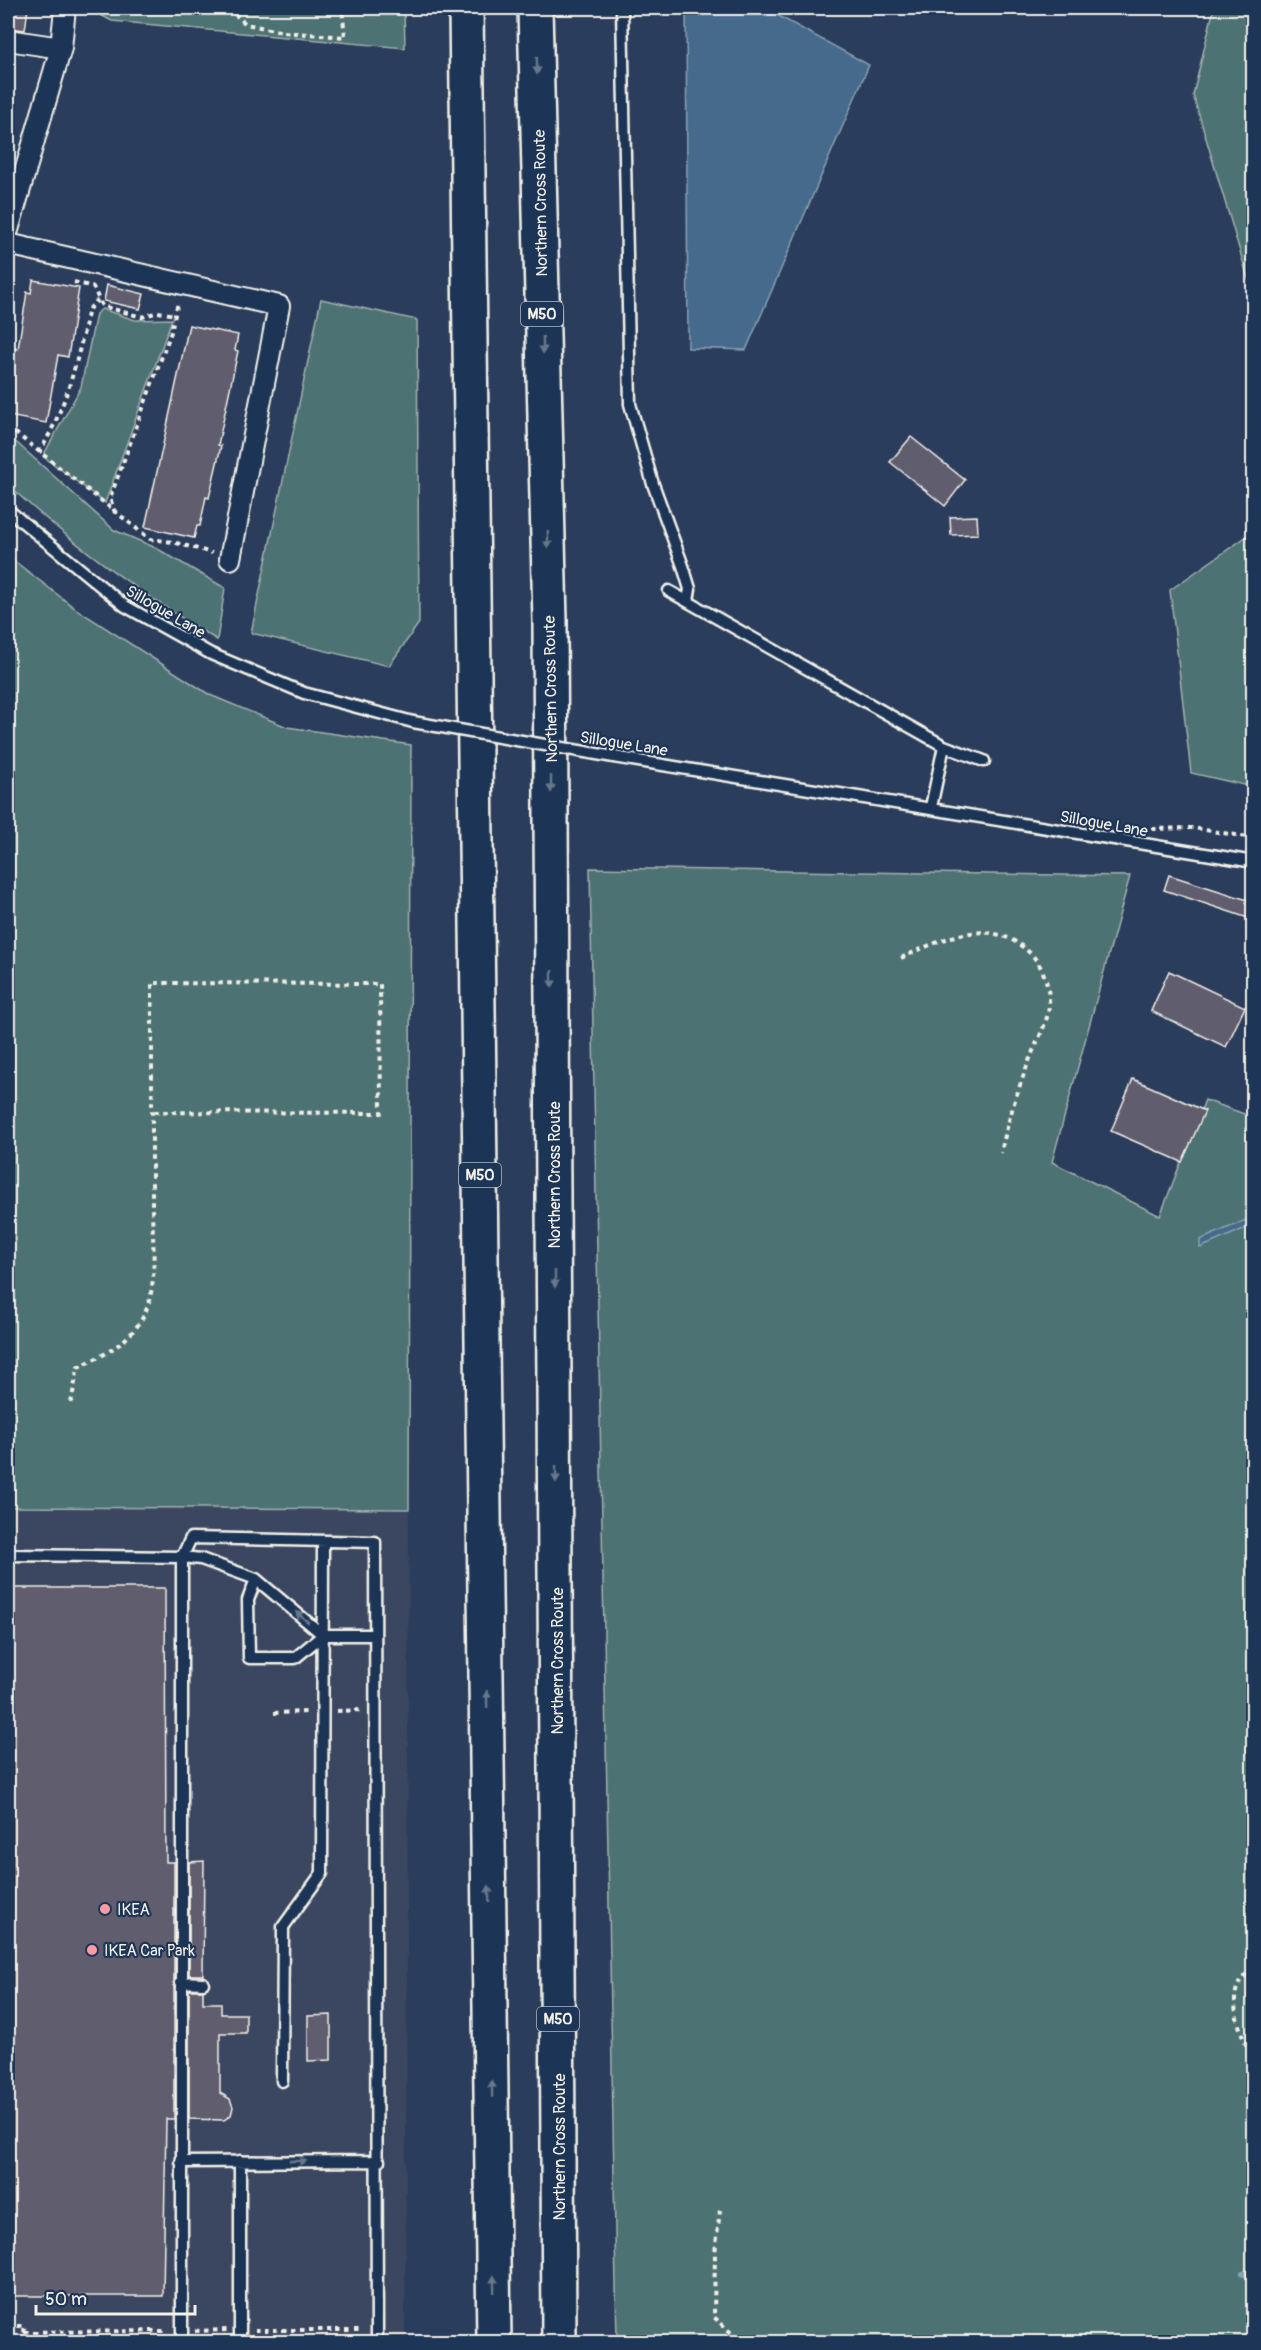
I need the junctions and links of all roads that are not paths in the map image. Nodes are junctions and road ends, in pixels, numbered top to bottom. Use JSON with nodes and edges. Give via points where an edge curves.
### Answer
{"nodes":[{"id":1,"x":65,"y":8,"type":"edge"},
{"id":2,"x":466,"y":8,"type":"edge"},
{"id":3,"x":535,"y":8,"type":"edge"},
{"id":4,"x":622,"y":8,"type":"edge"},
{"id":5,"x":8,"y":40,"type":"edge"},
{"id":6,"x":61,"y":48,"type":"junction"},
{"id":7,"x":8,"y":230,"type":"edge"},
{"id":8,"x":8,"y":244,"type":"edge"},
{"id":9,"x":8,"y":510,"type":"edge"},
{"id":10,"x":230,"y":559,"type":"road end"},
{"id":11,"x":669,"y":591,"type":"dead end"},
{"id":12,"x":688,"y":601,"type":"junction"},
{"id":13,"x":944,"y":746,"type":"junction"},
{"id":14,"x":984,"y":761,"type":"dead end"},
{"id":15,"x":931,"y":807,"type":"junction"},
{"id":16,"x":1254,"y":862,"type":"edge"},
{"id":17,"x":323,"y":1541,"type":"junction"},
{"id":18,"x":8,"y":1555,"type":"edge"},
{"id":19,"x":182,"y":1557,"type":"junction"},
{"id":20,"x":256,"y":1578,"type":"junction"},
{"id":21,"x":323,"y":1635,"type":"junction"},
{"id":22,"x":375,"y":1635,"type":"junction"},
{"id":23,"x":558,"y":1695,"type":"junction"},
{"id":24,"x":181,"y":1982,"type":"junction"},
{"id":25,"x":203,"y":1983,"type":"dead end"},
{"id":26,"x":282,"y":2081,"type":"dead end"},
{"id":27,"x":240,"y":2161,"type":"junction"},
{"id":28,"x":378,"y":2161,"type":"junction"},
{"id":29,"x":181,"y":2162,"type":"junction"},
{"id":30,"x":183,"y":2343,"type":"edge"},
{"id":31,"x":240,"y":2343,"type":"edge"},
{"id":32,"x":377,"y":2343,"type":"edge"},
{"id":33,"x":494,"y":2343,"type":"edge"},
{"id":34,"x":560,"y":2343,"type":"edge"},
{"id":35,"x":580,"y":2343,"type":"edge"}],
"edges":[{"from":1,"to":6,"type":"street"},
{"from":33,"to":2,"type":"highway","number":"M50","one_way":true},
{"from":3,"to":23,"type":"highway","name":"Northern Cross Route","number":"M50","one_way":true,"via":[[550,621]]},
{"from":4,"to":12,"type":"lane","via":[[630,404],[690,589]]},
{"from":5,"to":6,"type":"street"},
{"from":6,"to":7,"type":"street"},
{"from":8,"to":10,"type":"street","via":[[279,306]]},
{"from":9,"to":15,"type":"lane","name":"Sillogue Lane","bridge":true,"via":[[124,606],[211,654],[304,693],[413,722]]},
{"from":11,"to":12,"type":"lane"},
{"from":12,"to":13,"type":"lane"},
{"from":13,"to":14,"type":"lane"},
{"from":13,"to":15,"type":"lane"},
{"from":15,"to":16,"type":"lane","name":"Sillogue Lane"},
{"from":17,"to":19,"type":"lane","via":[[191,1538]]},
{"from":17,"to":21,"type":"lane"},
{"from":17,"to":22,"type":"lane","via":[[375,1542]]},
{"from":18,"to":19,"type":"lane"},
{"from":19,"to":20,"type":"lane","via":[[201,1559]]},
{"from":19,"to":24,"type":"lane"},
{"from":21,"to":20,"type":"lane","one_way":true},
{"from":20,"to":21,"type":"lane","via":[[248,1600],[249,1658],[295,1658]]},
{"from":21,"to":22,"type":"lane"},
{"from":21,"to":26,"type":"lane","via":[[322,1873],[283,1927]]},
{"from":22,"to":28,"type":"lane"},
{"from":23,"to":34,"type":"highway","name":"Northern Cross Route","number":"M50"},
{"from":23,"to":35,"type":"highway","via":[[570,1947]]},
{"from":24,"to":25,"type":"lane"},
{"from":24,"to":29,"type":"lane"},
{"from":27,"to":28,"type":"lane","one_way":true},
{"from":27,"to":29,"type":"lane"},
{"from":27,"to":31,"type":"lane"},
{"from":28,"to":32,"type":"lane"},
{"from":29,"to":30,"type":"lane"}]}
